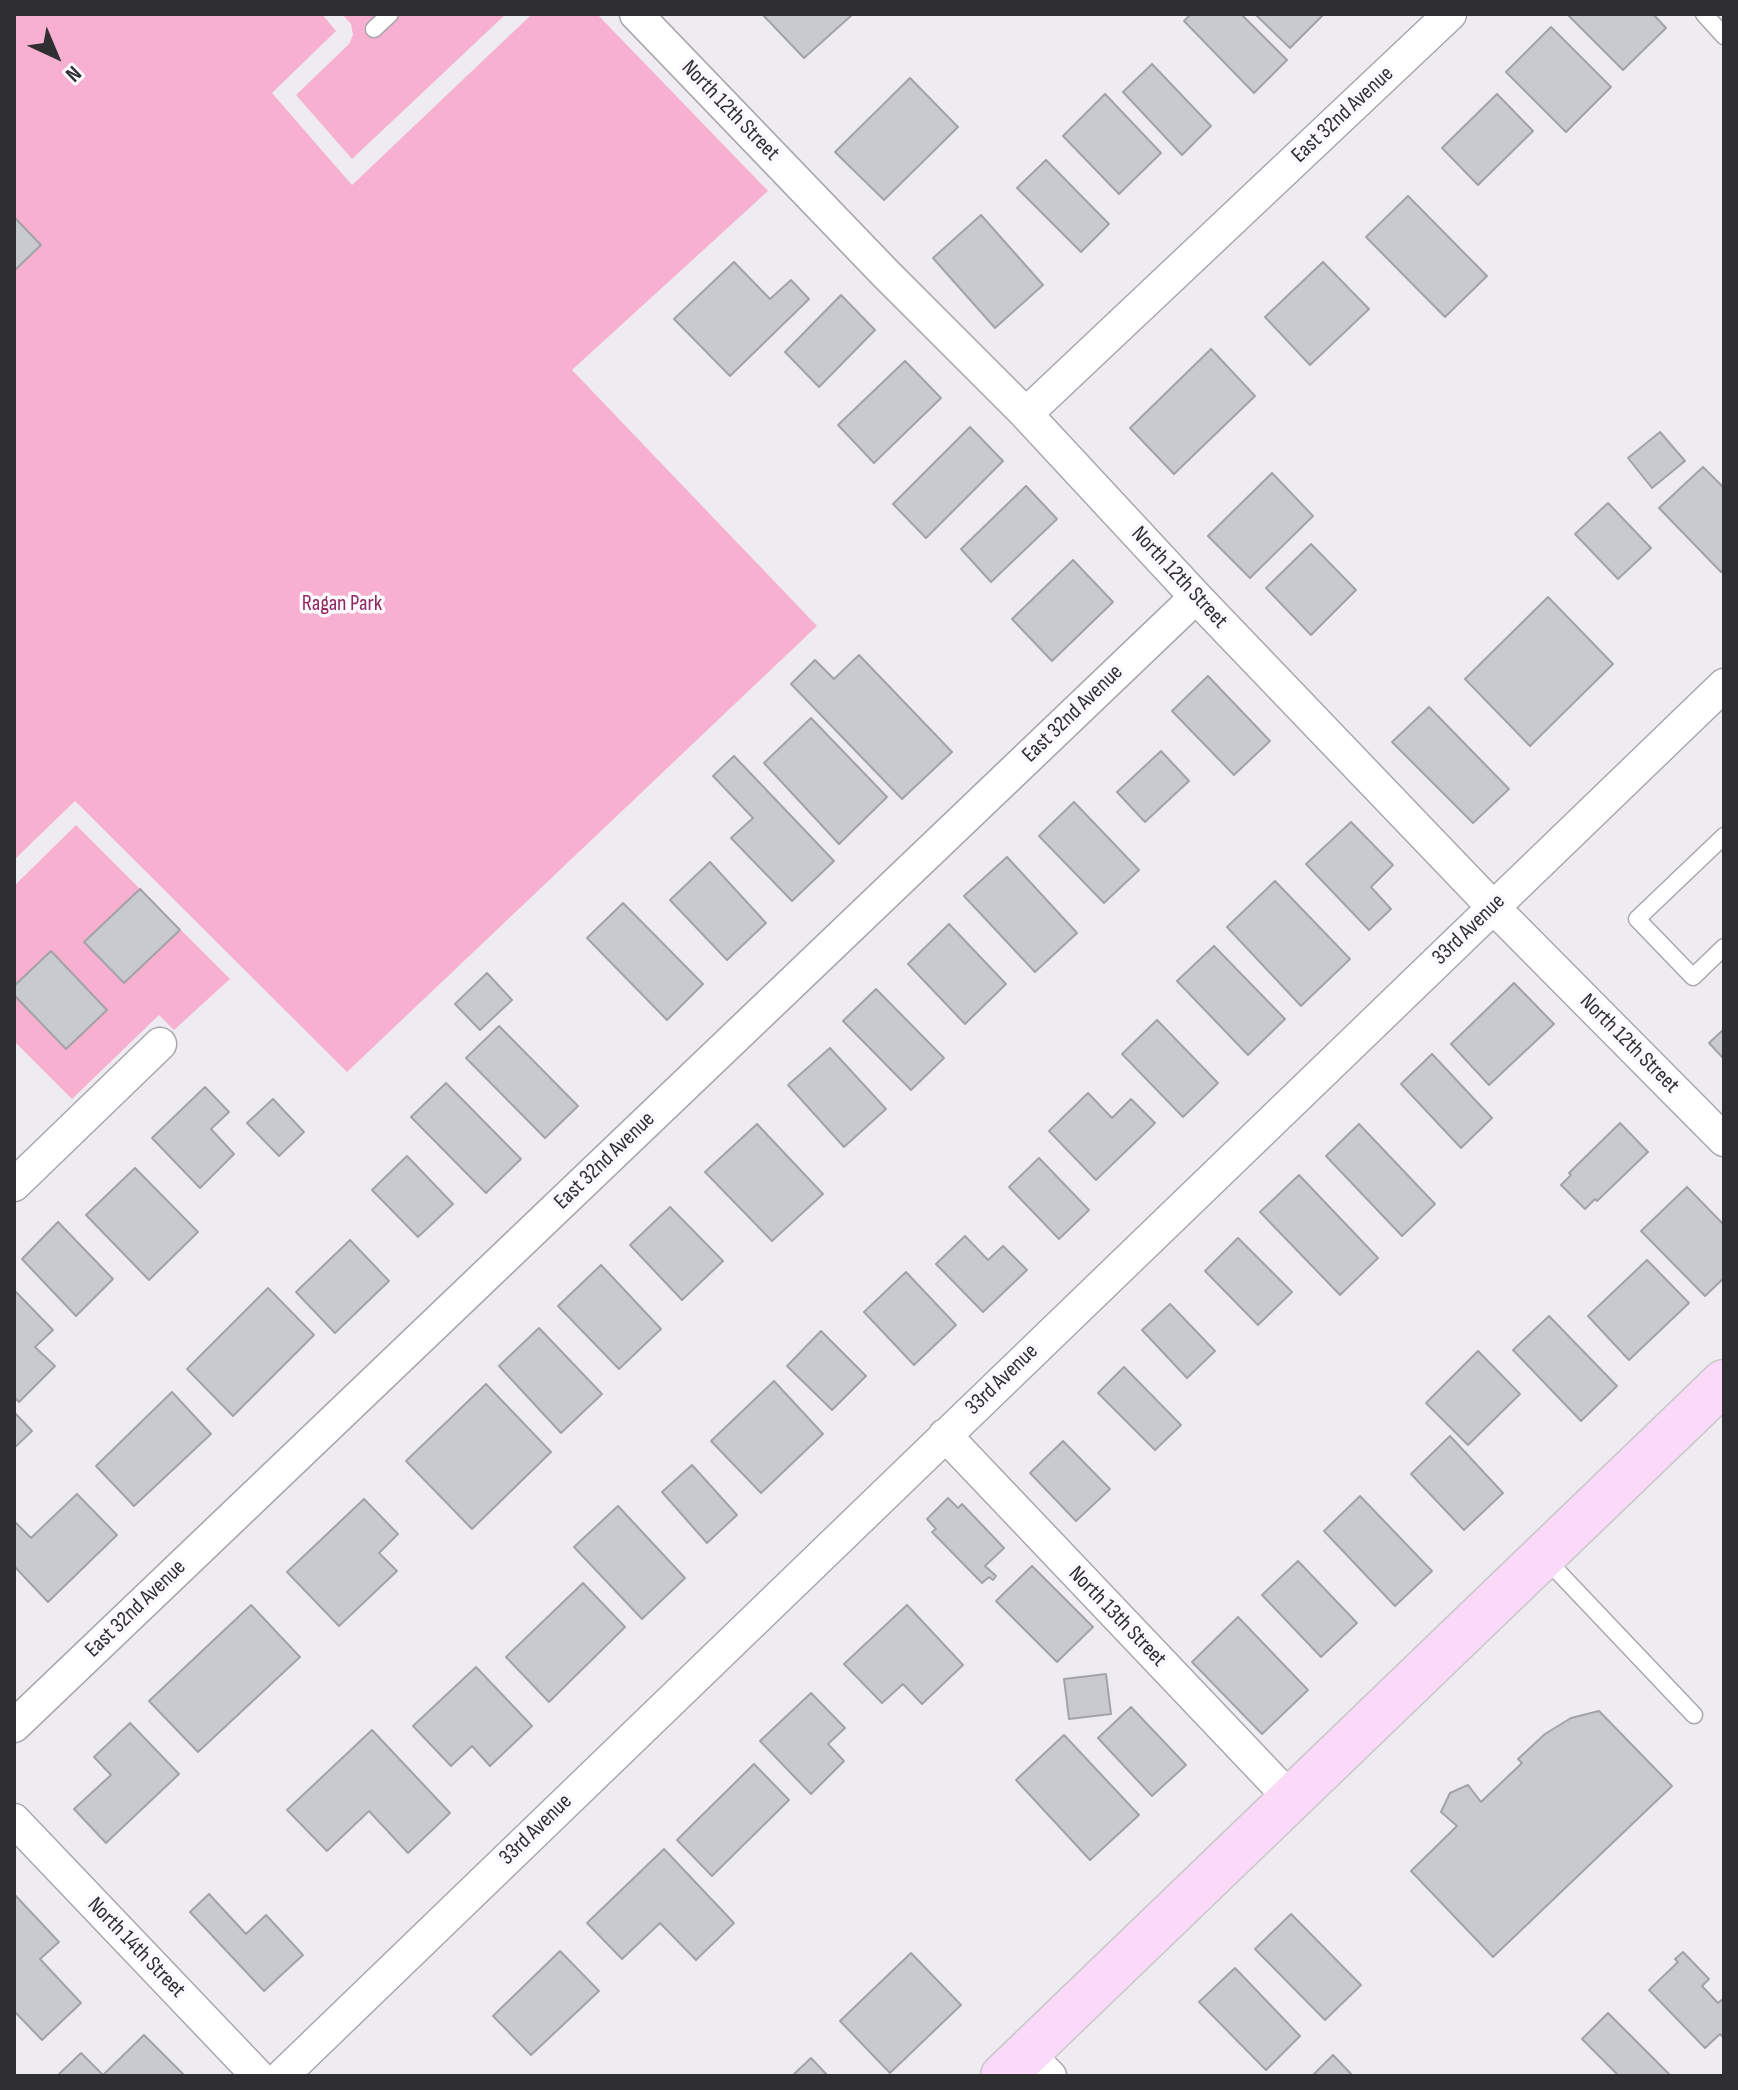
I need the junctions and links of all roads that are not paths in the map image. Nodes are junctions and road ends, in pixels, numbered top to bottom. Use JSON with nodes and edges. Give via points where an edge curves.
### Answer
{"nodes":[{"id":1,"x":390,"y":14,"type":"edge"},
{"id":2,"x":636,"y":14,"type":"edge"},
{"id":3,"x":1450,"y":14,"type":"edge"},
{"id":4,"x":1704,"y":14,"type":"edge"},
{"id":5,"x":374,"y":29,"type":"dead end"},
{"id":6,"x":1724,"y":36,"type":"edge"},
{"id":7,"x":1026,"y":414,"type":"junction"},
{"id":8,"x":1196,"y":597,"type":"junction"},
{"id":9,"x":1724,"y":685,"type":"edge"},
{"id":10,"x":1724,"y":836,"type":"edge"},
{"id":11,"x":1493,"y":907,"type":"junction"},
{"id":12,"x":1724,"y":947,"type":"edge"},
{"id":13,"x":160,"y":1044,"type":"dead end"},
{"id":14,"x":1724,"y":1140,"type":"edge"},
{"id":15,"x":14,"y":1185,"type":"edge"},
{"id":16,"x":1724,"y":1382,"type":"edge"},
{"id":17,"x":945,"y":1435,"type":"junction"},
{"id":18,"x":1543,"y":1556,"type":"junction"},
{"id":19,"x":1694,"y":1715,"type":"dead end"},
{"id":20,"x":14,"y":1726,"type":"edge"},
{"id":21,"x":1290,"y":1798,"type":"junction"},
{"id":22,"x":14,"y":1820,"type":"edge"},
{"id":23,"x":1027,"y":2068,"type":"edge"},
{"id":24,"x":258,"y":2076,"type":"edge"},
{"id":25,"x":282,"y":2076,"type":"edge"}],
"edges":[{"from":1,"to":5,"type":"lane"},
{"from":2,"to":7,"type":"street","name":"North 12th Street"},
{"from":3,"to":7,"type":"street","name":"East 32nd Avenue"},
{"from":4,"to":6,"type":"lane"},
{"from":7,"to":8,"type":"street","name":"North 12th Street"},
{"from":8,"to":11,"type":"street","name":"North 12th Street"},
{"from":8,"to":20,"type":"street","name":"East 32nd Avenue"},
{"from":9,"to":11,"type":"street","name":"33rd Avenue"},
{"from":10,"to":12,"type":"lane","via":[[1637,919],[1693,977]]},
{"from":11,"to":14,"type":"street","name":"North 12th Street"},
{"from":11,"to":17,"type":"street","name":"33rd Avenue"},
{"from":13,"to":15,"type":"street"},
{"from":16,"to":18,"type":"main road"},
{"from":17,"to":21,"type":"street","name":"North 13th Street"},
{"from":17,"to":25,"type":"street","name":"33rd Avenue"},
{"from":18,"to":19,"type":"lane"},
{"from":18,"to":21,"type":"main road"},
{"from":21,"to":23,"type":"main road"},
{"from":22,"to":24,"type":"street","name":"North 14th Street"}]}
